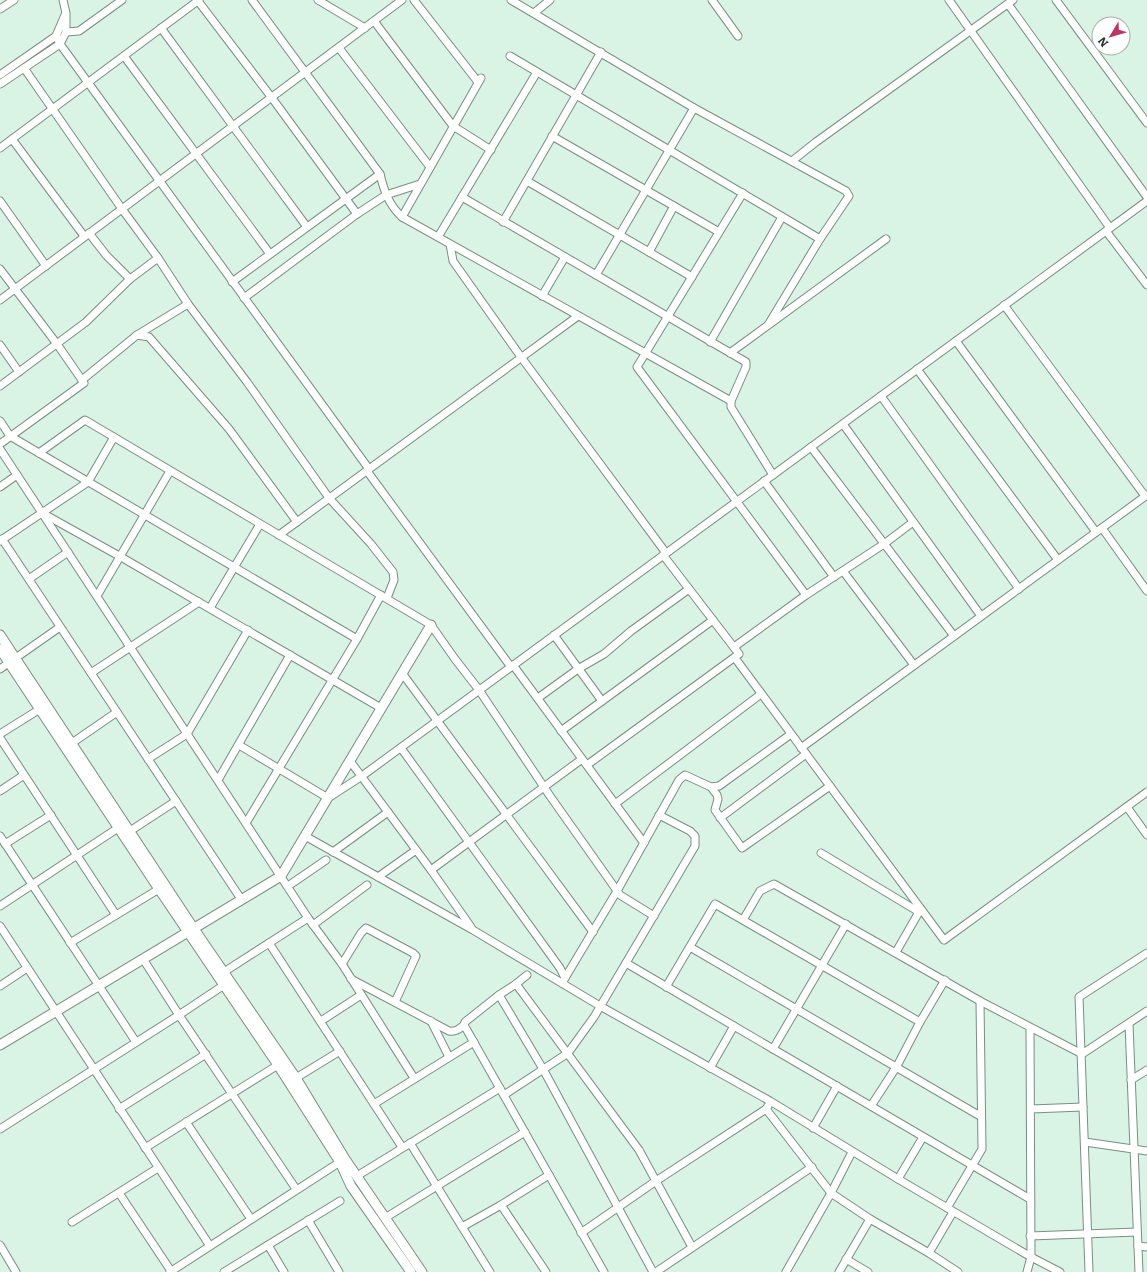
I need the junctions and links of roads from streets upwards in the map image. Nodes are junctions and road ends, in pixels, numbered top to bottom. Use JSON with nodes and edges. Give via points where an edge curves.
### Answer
{"nodes":[{"id":1,"x":14,"y":0,"type":"edge"},
{"id":2,"x":63,"y":0,"type":"edge"},
{"id":3,"x":122,"y":0,"type":"edge"},
{"id":4,"x":252,"y":0,"type":"edge"},
{"id":5,"x":318,"y":0,"type":"edge"},
{"id":6,"x":402,"y":0,"type":"edge"},
{"id":7,"x":414,"y":0,"type":"edge"},
{"id":8,"x":511,"y":0,"type":"edge"},
{"id":9,"x":550,"y":0,"type":"edge"},
{"id":10,"x":712,"y":0,"type":"edge"},
{"id":11,"x":949,"y":0,"type":"edge"},
{"id":12,"x":1056,"y":0,"type":"edge"},
{"id":13,"x":198,"y":1,"type":"edge"},
{"id":14,"x":1010,"y":2,"type":"edge"},
{"id":15,"x":0,"y":9,"type":"edge"},
{"id":16,"x":66,"y":13,"type":"junction"},
{"id":17,"x":534,"y":13,"type":"junction"},
{"id":18,"x":374,"y":21,"type":"junction"},
{"id":19,"x":161,"y":28,"type":"junction"},
{"id":20,"x":365,"y":28,"type":"junction"},
{"id":21,"x":970,"y":30,"type":"junction"},
{"id":22,"x":66,"y":32,"type":"junction"},
{"id":23,"x":56,"y":36,"type":"junction"},
{"id":24,"x":738,"y":36,"type":"dead end"},
{"id":25,"x":60,"y":44,"type":"junction"},
{"id":26,"x":338,"y":48,"type":"junction"},
{"id":27,"x":601,"y":52,"type":"junction"},
{"id":28,"x":124,"y":56,"type":"junction"},
{"id":29,"x":510,"y":56,"type":"dead end"},
{"id":30,"x":24,"y":68,"type":"junction"},
{"id":31,"x":305,"y":72,"type":"junction"},
{"id":32,"x":537,"y":72,"type":"junction"},
{"id":33,"x":0,"y":74,"type":"edge"},
{"id":34,"x":88,"y":83,"type":"junction"},
{"id":35,"x":0,"y":84,"type":"edge"},
{"id":36,"x":576,"y":95,"type":"junction"},
{"id":37,"x":272,"y":98,"type":"junction"},
{"id":38,"x":694,"y":108,"type":"junction"},
{"id":39,"x":53,"y":109,"type":"junction"},
{"id":40,"x":1147,"y":123,"type":"edge"},
{"id":41,"x":233,"y":126,"type":"junction"},
{"id":42,"x":453,"y":126,"type":"junction"},
{"id":43,"x":552,"y":136,"type":"junction"},
{"id":44,"x":12,"y":139,"type":"junction"},
{"id":45,"x":0,"y":148,"type":"edge"},
{"id":46,"x":491,"y":150,"type":"junction"},
{"id":47,"x":669,"y":150,"type":"junction"},
{"id":48,"x":196,"y":154,"type":"junction"},
{"id":49,"x":792,"y":161,"type":"junction"},
{"id":50,"x":430,"y":167,"type":"junction"},
{"id":51,"x":380,"y":174,"type":"junction"},
{"id":52,"x":159,"y":181,"type":"junction"},
{"id":53,"x":527,"y":181,"type":"junction"},
{"id":54,"x":420,"y":184,"type":"junction"},
{"id":55,"x":646,"y":190,"type":"junction"},
{"id":56,"x":742,"y":193,"type":"junction"},
{"id":57,"x":386,"y":195,"type":"junction"},
{"id":58,"x":462,"y":197,"type":"junction"},
{"id":59,"x":1147,"y":197,"type":"edge"},
{"id":60,"x":345,"y":199,"type":"junction"},
{"id":61,"x":0,"y":201,"type":"edge"},
{"id":62,"x":1147,"y":201,"type":"edge"},
{"id":63,"x":674,"y":206,"type":"junction"},
{"id":64,"x":122,"y":209,"type":"junction"},
{"id":65,"x":357,"y":214,"type":"junction"},
{"id":66,"x":402,"y":217,"type":"junction"},
{"id":67,"x":782,"y":217,"type":"junction"},
{"id":68,"x":503,"y":222,"type":"junction"},
{"id":69,"x":307,"y":227,"type":"junction"},
{"id":70,"x":1108,"y":229,"type":"junction"},
{"id":71,"x":719,"y":232,"type":"junction"},
{"id":72,"x":87,"y":235,"type":"junction"},
{"id":73,"x":620,"y":235,"type":"junction"},
{"id":74,"x":438,"y":237,"type":"junction"},
{"id":75,"x":820,"y":239,"type":"junction"},
{"id":76,"x":886,"y":239,"type":"dead end"},
{"id":77,"x":450,"y":244,"type":"junction"},
{"id":78,"x":649,"y":252,"type":"junction"},
{"id":79,"x":270,"y":254,"type":"junction"},
{"id":80,"x":565,"y":257,"type":"junction"},
{"id":81,"x":158,"y":258,"type":"junction"},
{"id":82,"x":46,"y":266,"type":"junction"},
{"id":83,"x":0,"y":270,"type":"edge"},
{"id":84,"x":596,"y":275,"type":"junction"},
{"id":85,"x":692,"y":277,"type":"junction"},
{"id":86,"x":130,"y":279,"type":"junction"},
{"id":87,"x":232,"y":282,"type":"junction"},
{"id":88,"x":1147,"y":285,"type":"edge"},
{"id":89,"x":14,"y":290,"type":"junction"},
{"id":90,"x":542,"y":296,"type":"junction"},
{"id":91,"x":244,"y":298,"type":"junction"},
{"id":92,"x":0,"y":300,"type":"edge"},
{"id":93,"x":188,"y":304,"type":"junction"},
{"id":94,"x":1004,"y":305,"type":"junction"},
{"id":95,"x":578,"y":316,"type":"junction"},
{"id":96,"x":668,"y":317,"type":"junction"},
{"id":97,"x":768,"y":325,"type":"junction"},
{"id":98,"x":137,"y":335,"type":"junction"},
{"id":99,"x":956,"y":341,"type":"junction"},
{"id":100,"x":710,"y":342,"type":"junction"},
{"id":101,"x":56,"y":344,"type":"junction"},
{"id":102,"x":0,"y":346,"type":"edge"},
{"id":103,"x":730,"y":353,"type":"junction"},
{"id":104,"x":645,"y":354,"type":"junction"},
{"id":105,"x":521,"y":357,"type":"junction"},
{"id":106,"x":917,"y":369,"type":"junction"},
{"id":107,"x":19,"y":372,"type":"junction"},
{"id":108,"x":82,"y":380,"type":"junction"},
{"id":109,"x":0,"y":386,"type":"edge"},
{"id":110,"x":881,"y":396,"type":"junction"},
{"id":111,"x":731,"y":401,"type":"junction"},
{"id":112,"x":0,"y":421,"type":"edge"},
{"id":113,"x":843,"y":424,"type":"junction"},
{"id":114,"x":10,"y":436,"type":"junction"},
{"id":115,"x":114,"y":437,"type":"junction"},
{"id":116,"x":0,"y":444,"type":"edge"},
{"id":117,"x":810,"y":447,"type":"junction"},
{"id":118,"x":0,"y":449,"type":"edge"},
{"id":119,"x":39,"y":453,"type":"junction"},
{"id":120,"x":368,"y":470,"type":"junction"},
{"id":121,"x":170,"y":471,"type":"junction"},
{"id":122,"x":17,"y":475,"type":"junction"},
{"id":123,"x":772,"y":475,"type":"junction"},
{"id":124,"x":764,"y":481,"type":"junction"},
{"id":125,"x":88,"y":482,"type":"junction"},
{"id":126,"x":0,"y":487,"type":"edge"},
{"id":127,"x":1146,"y":495,"type":"edge"},
{"id":128,"x":329,"y":498,"type":"junction"},
{"id":129,"x":737,"y":502,"type":"junction"},
{"id":130,"x":42,"y":513,"type":"junction"},
{"id":131,"x":145,"y":515,"type":"junction"},
{"id":132,"x":296,"y":522,"type":"junction"},
{"id":133,"x":913,"y":522,"type":"junction"},
{"id":134,"x":260,"y":524,"type":"junction"},
{"id":135,"x":1102,"y":528,"type":"junction"},
{"id":136,"x":1096,"y":532,"type":"junction"},
{"id":137,"x":279,"y":535,"type":"junction"},
{"id":138,"x":1,"y":540,"type":"edge"},
{"id":139,"x":884,"y":544,"type":"junction"},
{"id":140,"x":68,"y":552,"type":"junction"},
{"id":141,"x":665,"y":554,"type":"junction"},
{"id":142,"x":121,"y":557,"type":"junction"},
{"id":143,"x":1058,"y":560,"type":"junction"},
{"id":144,"x":234,"y":567,"type":"junction"},
{"id":145,"x":843,"y":571,"type":"junction"},
{"id":146,"x":834,"y":577,"type":"junction"},
{"id":147,"x":29,"y":579,"type":"junction"},
{"id":148,"x":689,"y":588,"type":"junction"},
{"id":149,"x":1019,"y":588,"type":"junction"},
{"id":150,"x":1147,"y":591,"type":"edge"},
{"id":151,"x":806,"y":595,"type":"junction"},
{"id":152,"x":97,"y":596,"type":"junction"},
{"id":153,"x":384,"y":597,"type":"junction"},
{"id":154,"x":199,"y":602,"type":"junction"},
{"id":155,"x":210,"y":608,"type":"junction"},
{"id":156,"x":981,"y":616,"type":"junction"},
{"id":157,"x":713,"y":620,"type":"junction"},
{"id":158,"x":431,"y":625,"type":"junction"},
{"id":159,"x":60,"y":627,"type":"junction"},
{"id":160,"x":248,"y":630,"type":"junction"},
{"id":161,"x":0,"y":635,"type":"edge"},
{"id":162,"x":554,"y":635,"type":"junction"},
{"id":163,"x":954,"y":636,"type":"junction"},
{"id":164,"x":357,"y":639,"type":"junction"},
{"id":165,"x":130,"y":646,"type":"junction"},
{"id":166,"x":734,"y":647,"type":"junction"},
{"id":167,"x":0,"y":649,"type":"edge"},
{"id":168,"x":290,"y":655,"type":"junction"},
{"id":169,"x":734,"y":658,"type":"junction"},
{"id":170,"x":12,"y":660,"type":"junction"},
{"id":171,"x":512,"y":666,"type":"junction"},
{"id":172,"x":914,"y":666,"type":"junction"},
{"id":173,"x":0,"y":669,"type":"edge"},
{"id":174,"x":578,"y":669,"type":"junction"},
{"id":175,"x":91,"y":673,"type":"junction"},
{"id":176,"x":402,"y":673,"type":"junction"},
{"id":177,"x":332,"y":680,"type":"junction"},
{"id":178,"x":479,"y":690,"type":"junction"},
{"id":179,"x":761,"y":694,"type":"junction"},
{"id":180,"x":538,"y":698,"type":"junction"},
{"id":181,"x":602,"y":701,"type":"junction"},
{"id":182,"x":381,"y":708,"type":"junction"},
{"id":183,"x":40,"y":709,"type":"junction"},
{"id":184,"x":117,"y":712,"type":"junction"},
{"id":185,"x":438,"y":720,"type":"junction"},
{"id":186,"x":561,"y":731,"type":"junction"},
{"id":187,"x":0,"y":734,"type":"edge"},
{"id":188,"x":187,"y":734,"type":"junction"},
{"id":189,"x":791,"y":734,"type":"junction"},
{"id":190,"x":0,"y":738,"type":"edge"},
{"id":191,"x":72,"y":743,"type":"junction"},
{"id":192,"x":239,"y":745,"type":"junction"},
{"id":193,"x":401,"y":748,"type":"junction"},
{"id":194,"x":801,"y":748,"type":"junction"},
{"id":195,"x":806,"y":754,"type":"junction"},
{"id":196,"x":148,"y":759,"type":"junction"},
{"id":197,"x":582,"y":759,"type":"junction"},
{"id":198,"x":350,"y":761,"type":"junction"},
{"id":199,"x":587,"y":765,"type":"junction"},
{"id":200,"x":279,"y":769,"type":"junction"},
{"id":201,"x":24,"y":775,"type":"junction"},
{"id":202,"x":362,"y":776,"type":"junction"},
{"id":203,"x":218,"y":780,"type":"junction"},
{"id":204,"x":830,"y":786,"type":"junction"},
{"id":205,"x":544,"y":787,"type":"junction"},
{"id":206,"x":711,"y":787,"type":"junction"},
{"id":207,"x":0,"y":791,"type":"edge"},
{"id":208,"x":1147,"y":792,"type":"edge"},
{"id":209,"x":328,"y":798,"type":"junction"},
{"id":210,"x":176,"y":801,"type":"junction"},
{"id":211,"x":615,"y":804,"type":"junction"},
{"id":212,"x":1127,"y":807,"type":"junction"},
{"id":213,"x":388,"y":812,"type":"junction"},
{"id":214,"x":659,"y":814,"type":"junction"},
{"id":215,"x":51,"y":815,"type":"junction"},
{"id":216,"x":506,"y":815,"type":"junction"},
{"id":217,"x":720,"y":818,"type":"junction"},
{"id":218,"x":246,"y":823,"type":"junction"},
{"id":219,"x":118,"y":828,"type":"junction"},
{"id":220,"x":130,"y":831,"type":"junction"},
{"id":221,"x":1147,"y":835,"type":"edge"},
{"id":222,"x":0,"y":836,"type":"edge"},
{"id":223,"x":305,"y":836,"type":"junction"},
{"id":224,"x":469,"y":842,"type":"junction"},
{"id":225,"x":644,"y":843,"type":"junction"},
{"id":226,"x":5,"y":844,"type":"junction"},
{"id":227,"x":416,"y":850,"type":"junction"},
{"id":228,"x":333,"y":852,"type":"junction"},
{"id":229,"x":821,"y":853,"type":"dead end"},
{"id":230,"x":77,"y":855,"type":"junction"},
{"id":231,"x":326,"y":860,"type":"dead end"},
{"id":232,"x":431,"y":870,"type":"junction"},
{"id":233,"x":281,"y":876,"type":"junction"},
{"id":234,"x":378,"y":877,"type":"junction"},
{"id":235,"x":32,"y":885,"type":"junction"},
{"id":236,"x":367,"y":885,"type":"dead end"},
{"id":237,"x":288,"y":886,"type":"junction"},
{"id":238,"x":159,"y":890,"type":"junction"},
{"id":239,"x":617,"y":891,"type":"junction"},
{"id":240,"x":241,"y":899,"type":"junction"},
{"id":241,"x":0,"y":906,"type":"edge"},
{"id":242,"x":116,"y":915,"type":"junction"},
{"id":243,"x":654,"y":916,"type":"junction"},
{"id":244,"x":308,"y":918,"type":"junction"},
{"id":245,"x":743,"y":920,"type":"junction"},
{"id":246,"x":846,"y":924,"type":"junction"},
{"id":247,"x":313,"y":925,"type":"junction"},
{"id":248,"x":0,"y":926,"type":"edge"},
{"id":249,"x":191,"y":930,"type":"junction"},
{"id":250,"x":472,"y":930,"type":"junction"},
{"id":251,"x":592,"y":932,"type":"junction"},
{"id":252,"x":70,"y":943,"type":"junction"},
{"id":253,"x":269,"y":943,"type":"junction"},
{"id":254,"x":690,"y":947,"type":"junction"},
{"id":255,"x":896,"y":952,"type":"junction"},
{"id":256,"x":1147,"y":953,"type":"edge"},
{"id":257,"x":143,"y":959,"type":"junction"},
{"id":258,"x":626,"y":963,"type":"junction"},
{"id":259,"x":342,"y":964,"type":"junction"},
{"id":260,"x":822,"y":966,"type":"junction"},
{"id":261,"x":28,"y":968,"type":"junction"},
{"id":262,"x":224,"y":972,"type":"junction"},
{"id":263,"x":527,"y":975,"type":"dead end"},
{"id":264,"x":351,"y":979,"type":"junction"},
{"id":265,"x":564,"y":980,"type":"junction"},
{"id":266,"x":945,"y":980,"type":"junction"},
{"id":267,"x":224,"y":984,"type":"junction"},
{"id":268,"x":516,"y":984,"type":"junction"},
{"id":269,"x":0,"y":986,"type":"edge"},
{"id":270,"x":99,"y":986,"type":"junction"},
{"id":271,"x":666,"y":987,"type":"junction"},
{"id":272,"x":361,"y":995,"type":"junction"},
{"id":273,"x":499,"y":995,"type":"junction"},
{"id":274,"x":980,"y":1001,"type":"junction"},
{"id":275,"x":395,"y":1002,"type":"junction"},
{"id":276,"x":600,"y":1006,"type":"junction"},
{"id":277,"x":797,"y":1009,"type":"junction"},
{"id":278,"x":56,"y":1012,"type":"junction"},
{"id":279,"x":1147,"y":1012,"type":"edge"},
{"id":280,"x":179,"y":1015,"type":"junction"},
{"id":281,"x":321,"y":1021,"type":"junction"},
{"id":282,"x":431,"y":1021,"type":"junction"},
{"id":283,"x":920,"y":1022,"type":"junction"},
{"id":284,"x":1129,"y":1024,"type":"junction"},
{"id":285,"x":464,"y":1025,"type":"junction"},
{"id":286,"x":734,"y":1026,"type":"junction"},
{"id":287,"x":1030,"y":1028,"type":"junction"},
{"id":288,"x":136,"y":1042,"type":"junction"},
{"id":289,"x":474,"y":1042,"type":"junction"},
{"id":290,"x":0,"y":1045,"type":"edge"},
{"id":291,"x":773,"y":1049,"type":"junction"},
{"id":292,"x":340,"y":1051,"type":"junction"},
{"id":293,"x":568,"y":1053,"type":"junction"},
{"id":294,"x":206,"y":1054,"type":"junction"},
{"id":295,"x":1082,"y":1054,"type":"junction"},
{"id":296,"x":449,"y":1057,"type":"junction"},
{"id":297,"x":278,"y":1065,"type":"junction"},
{"id":298,"x":897,"y":1066,"type":"junction"},
{"id":299,"x":93,"y":1068,"type":"junction"},
{"id":300,"x":710,"y":1068,"type":"junction"},
{"id":301,"x":543,"y":1069,"type":"junction"},
{"id":302,"x":1147,"y":1070,"type":"edge"},
{"id":303,"x":296,"y":1078,"type":"junction"},
{"id":304,"x":414,"y":1078,"type":"junction"},
{"id":305,"x":1132,"y":1080,"type":"junction"},
{"id":306,"x":837,"y":1086,"type":"junction"},
{"id":307,"x":232,"y":1092,"type":"junction"},
{"id":308,"x":502,"y":1092,"type":"junction"},
{"id":309,"x":770,"y":1101,"type":"junction"},
{"id":310,"x":374,"y":1104,"type":"junction"},
{"id":311,"x":871,"y":1106,"type":"junction"},
{"id":312,"x":1083,"y":1107,"type":"junction"},
{"id":313,"x":119,"y":1109,"type":"junction"},
{"id":314,"x":766,"y":1109,"type":"junction"},
{"id":315,"x":1031,"y":1109,"type":"junction"},
{"id":316,"x":980,"y":1116,"type":"junction"},
{"id":317,"x":186,"y":1122,"type":"junction"},
{"id":318,"x":813,"y":1128,"type":"junction"},
{"id":319,"x":0,"y":1129,"type":"edge"},
{"id":320,"x":525,"y":1132,"type":"junction"},
{"id":321,"x":922,"y":1137,"type":"junction"},
{"id":322,"x":1084,"y":1142,"type":"junction"},
{"id":323,"x":410,"y":1143,"type":"junction"},
{"id":324,"x":402,"y":1147,"type":"junction"},
{"id":325,"x":145,"y":1148,"type":"junction"},
{"id":326,"x":1134,"y":1149,"type":"junction"},
{"id":327,"x":1147,"y":1151,"type":"edge"},
{"id":328,"x":852,"y":1152,"type":"junction"},
{"id":329,"x":342,"y":1160,"type":"junction"},
{"id":330,"x":972,"y":1166,"type":"junction"},
{"id":331,"x":812,"y":1167,"type":"junction"},
{"id":332,"x":158,"y":1168,"type":"junction"},
{"id":333,"x":549,"y":1175,"type":"junction"},
{"id":334,"x":357,"y":1176,"type":"junction"},
{"id":335,"x":898,"y":1179,"type":"junction"},
{"id":336,"x":656,"y":1181,"type":"junction"},
{"id":337,"x":437,"y":1186,"type":"junction"},
{"id":338,"x":296,"y":1189,"type":"junction"},
{"id":339,"x":119,"y":1193,"type":"junction"},
{"id":340,"x":831,"y":1193,"type":"junction"},
{"id":341,"x":1030,"y":1200,"type":"junction"},
{"id":342,"x":340,"y":1201,"type":"dead end"},
{"id":343,"x":500,"y":1204,"type":"junction"},
{"id":344,"x":618,"y":1207,"type":"junction"},
{"id":345,"x":950,"y":1210,"type":"junction"},
{"id":346,"x":385,"y":1218,"type":"junction"},
{"id":347,"x":870,"y":1218,"type":"junction"},
{"id":348,"x":251,"y":1219,"type":"junction"},
{"id":349,"x":308,"y":1220,"type":"junction"},
{"id":350,"x":72,"y":1222,"type":"dead end"},
{"id":351,"x":462,"y":1227,"type":"junction"},
{"id":352,"x":581,"y":1232,"type":"junction"},
{"id":353,"x":1138,"y":1232,"type":"junction"},
{"id":354,"x":1088,"y":1234,"type":"junction"},
{"id":355,"x":1030,"y":1236,"type":"junction"},
{"id":356,"x":0,"y":1245,"type":"edge"},
{"id":357,"x":268,"y":1245,"type":"junction"},
{"id":358,"x":210,"y":1246,"type":"junction"},
{"id":359,"x":1138,"y":1246,"type":"junction"},
{"id":360,"x":692,"y":1247,"type":"junction"},
{"id":361,"x":1147,"y":1247,"type":"edge"},
{"id":362,"x":929,"y":1253,"type":"junction"},
{"id":363,"x":3,"y":1256,"type":"edge"},
{"id":364,"x":1031,"y":1257,"type":"junction"},
{"id":365,"x":846,"y":1259,"type":"junction"},
{"id":366,"x":228,"y":1271,"type":"edge"},
{"id":367,"x":16,"y":1272,"type":"edge"},
{"id":368,"x":171,"y":1272,"type":"edge"},
{"id":369,"x":284,"y":1272,"type":"edge"},
{"id":370,"x":339,"y":1272,"type":"edge"},
{"id":371,"x":411,"y":1272,"type":"edge"},
{"id":372,"x":422,"y":1272,"type":"edge"},
{"id":373,"x":490,"y":1272,"type":"edge"},
{"id":374,"x":546,"y":1272,"type":"edge"},
{"id":375,"x":604,"y":1272,"type":"edge"},
{"id":376,"x":653,"y":1272,"type":"edge"},
{"id":377,"x":656,"y":1272,"type":"edge"},
{"id":378,"x":786,"y":1272,"type":"edge"},
{"id":379,"x":839,"y":1272,"type":"edge"},
{"id":380,"x":868,"y":1272,"type":"edge"},
{"id":381,"x":958,"y":1272,"type":"edge"},
{"id":382,"x":1027,"y":1272,"type":"edge"},
{"id":383,"x":1060,"y":1272,"type":"edge"},
{"id":384,"x":1089,"y":1272,"type":"edge"},
{"id":385,"x":1139,"y":1272,"type":"edge"}],
"edges":[{"from":1,"to":15,"type":"street"},
{"from":2,"to":16,"type":"street"},
{"from":3,"to":22,"type":"street","via":[[79,31]]},
{"from":4,"to":31,"type":"street"},
{"from":5,"to":20,"type":"street"},
{"from":6,"to":18,"type":"street"},
{"from":7,"to":42,"type":"street","via":[[479,80]]},
{"from":8,"to":17,"type":"street"},
{"from":9,"to":17,"type":"street"},
{"from":10,"to":24,"type":"street"},
{"from":11,"to":21,"type":"street"},
{"from":12,"to":40,"type":"street"},
{"from":13,"to":19,"type":"street"},
{"from":13,"to":37,"type":"street"},
{"from":14,"to":21,"type":"street"},
{"from":14,"to":59,"type":"street"},
{"from":16,"to":22,"type":"street"},
{"from":16,"to":23,"type":"street"},
{"from":17,"to":27,"type":"street"},
{"from":18,"to":20,"type":"street"},
{"from":18,"to":42,"type":"street"},
{"from":19,"to":28,"type":"street"},
{"from":19,"to":41,"type":"street"},
{"from":20,"to":26,"type":"street"},
{"from":21,"to":49,"type":"street"},
{"from":21,"to":70,"type":"street"},
{"from":22,"to":25,"type":"street"},
{"from":23,"to":25,"type":"street"},
{"from":23,"to":33,"type":"street"},
{"from":25,"to":30,"type":"street"},
{"from":25,"to":34,"type":"street"},
{"from":26,"to":31,"type":"street"},
{"from":26,"to":50,"type":"street"},
{"from":27,"to":36,"type":"street"},
{"from":27,"to":38,"type":"street"},
{"from":28,"to":34,"type":"street"},
{"from":28,"to":48,"type":"street"},
{"from":29,"to":32,"type":"street"},
{"from":30,"to":35,"type":"street"},
{"from":30,"to":39,"type":"street"},
{"from":31,"to":37,"type":"street"},
{"from":31,"to":51,"type":"street"},
{"from":32,"to":36,"type":"street"},
{"from":32,"to":46,"type":"street"},
{"from":34,"to":39,"type":"street"},
{"from":34,"to":52,"type":"street"},
{"from":36,"to":43,"type":"street"},
{"from":36,"to":47,"type":"street"},
{"from":37,"to":41,"type":"street"},
{"from":37,"to":60,"type":"street"},
{"from":38,"to":47,"type":"street"},
{"from":38,"to":49,"type":"street"},
{"from":39,"to":44,"type":"street"},
{"from":39,"to":64,"type":"street"},
{"from":41,"to":48,"type":"street"},
{"from":41,"to":69,"type":"street"},
{"from":42,"to":46,"type":"street"},
{"from":42,"to":50,"type":"street"},
{"from":43,"to":53,"type":"street"},
{"from":43,"to":55,"type":"street"},
{"from":44,"to":45,"type":"street"},
{"from":44,"to":72,"type":"street"},
{"from":46,"to":58,"type":"street"},
{"from":47,"to":55,"type":"street"},
{"from":47,"to":56,"type":"street"},
{"from":48,"to":52,"type":"street"},
{"from":48,"to":79,"type":"street"},
{"from":49,"to":75,"type":"street","via":[[846,191],[848,196]]},
{"from":50,"to":54,"type":"street"},
{"from":51,"to":57,"type":"street"},
{"from":51,"to":60,"type":"street"},
{"from":52,"to":64,"type":"street"},
{"from":52,"to":87,"type":"street"},
{"from":53,"to":68,"type":"street"},
{"from":53,"to":73,"type":"street"},
{"from":54,"to":57,"type":"street"},
{"from":54,"to":66,"type":"street"},
{"from":55,"to":63,"type":"street"},
{"from":55,"to":73,"type":"street"},
{"from":56,"to":67,"type":"street"},
{"from":56,"to":71,"type":"street"},
{"from":57,"to":65,"type":"street"},
{"from":57,"to":66,"type":"street","via":[[394,210]]},
{"from":58,"to":68,"type":"street"},
{"from":58,"to":74,"type":"street"},
{"from":60,"to":65,"type":"street"},
{"from":60,"to":69,"type":"street"},
{"from":61,"to":82,"type":"street"},
{"from":62,"to":70,"type":"street"},
{"from":63,"to":71,"type":"street"},
{"from":63,"to":78,"type":"street"},
{"from":64,"to":72,"type":"street"},
{"from":64,"to":81,"type":"street"},
{"from":65,"to":91,"type":"street"},
{"from":66,"to":74,"type":"street"},
{"from":67,"to":75,"type":"street"},
{"from":67,"to":100,"type":"street"},
{"from":68,"to":80,"type":"street"},
{"from":69,"to":79,"type":"street"},
{"from":70,"to":88,"type":"street"},
{"from":70,"to":94,"type":"street"},
{"from":71,"to":85,"type":"street"},
{"from":72,"to":82,"type":"street"},
{"from":72,"to":86,"type":"street"},
{"from":73,"to":78,"type":"street"},
{"from":73,"to":84,"type":"street"},
{"from":74,"to":77,"type":"street"},
{"from":75,"to":97,"type":"street"},
{"from":76,"to":97,"type":"street"},
{"from":77,"to":90,"type":"street"},
{"from":77,"to":105,"type":"street","via":[[453,261]]},
{"from":78,"to":85,"type":"street"},
{"from":79,"to":87,"type":"street"},
{"from":80,"to":84,"type":"street"},
{"from":80,"to":90,"type":"street"},
{"from":81,"to":86,"type":"street"},
{"from":81,"to":93,"type":"street"},
{"from":82,"to":89,"type":"street"},
{"from":83,"to":89,"type":"street"},
{"from":84,"to":96,"type":"street"},
{"from":85,"to":96,"type":"street"},
{"from":86,"to":101,"type":"street","via":[[86,322]]},
{"from":87,"to":91,"type":"street"},
{"from":89,"to":92,"type":"street"},
{"from":89,"to":101,"type":"street"},
{"from":90,"to":95,"type":"street"},
{"from":91,"to":120,"type":"street"},
{"from":93,"to":98,"type":"street"},
{"from":93,"to":128,"type":"street"},
{"from":94,"to":99,"type":"street"},
{"from":94,"to":127,"type":"street"},
{"from":95,"to":104,"type":"street"},
{"from":95,"to":105,"type":"street"},
{"from":96,"to":100,"type":"street"},
{"from":96,"to":104,"type":"street"},
{"from":97,"to":103,"type":"street"},
{"from":98,"to":108,"type":"street"},
{"from":98,"to":132,"type":"street","via":[[149,337],[229,429]]},
{"from":99,"to":106,"type":"street"},
{"from":99,"to":136,"type":"street"},
{"from":100,"to":103,"type":"street"},
{"from":101,"to":107,"type":"street"},
{"from":101,"to":108,"type":"street"},
{"from":102,"to":107,"type":"street"},
{"from":103,"to":111,"type":"street","via":[[746,362]]},
{"from":104,"to":111,"type":"street"},
{"from":104,"to":129,"type":"street","via":[[637,367]]},
{"from":105,"to":120,"type":"street"},
{"from":105,"to":141,"type":"street"},
{"from":106,"to":110,"type":"street"},
{"from":106,"to":143,"type":"street"},
{"from":107,"to":109,"type":"street"},
{"from":108,"to":114,"type":"street","via":[[84,383]]},
{"from":110,"to":113,"type":"street"},
{"from":110,"to":149,"type":"street"},
{"from":111,"to":123,"type":"street","via":[[731,407]]},
{"from":112,"to":114,"type":"street"},
{"from":113,"to":117,"type":"street"},
{"from":113,"to":133,"type":"street"},
{"from":114,"to":116,"type":"street"},
{"from":114,"to":119,"type":"street"},
{"from":115,"to":119,"type":"street","via":[[85,420]]},
{"from":115,"to":121,"type":"street"},
{"from":115,"to":125,"type":"street"},
{"from":117,"to":123,"type":"street"},
{"from":117,"to":139,"type":"street"},
{"from":118,"to":122,"type":"street"},
{"from":119,"to":125,"type":"street"},
{"from":120,"to":128,"type":"street"},
{"from":120,"to":171,"type":"street"},
{"from":121,"to":131,"type":"street"},
{"from":121,"to":134,"type":"street"},
{"from":122,"to":126,"type":"street"},
{"from":122,"to":130,"type":"street"},
{"from":123,"to":124,"type":"street"},
{"from":124,"to":129,"type":"street"},
{"from":124,"to":146,"type":"street"},
{"from":125,"to":130,"type":"street"},
{"from":125,"to":131,"type":"street"},
{"from":127,"to":135,"type":"street"},
{"from":128,"to":132,"type":"street"},
{"from":128,"to":153,"type":"street","via":[[393,572],[394,580]]},
{"from":129,"to":141,"type":"street"},
{"from":129,"to":151,"type":"street"},
{"from":130,"to":138,"type":"street"},
{"from":130,"to":140,"type":"street"},
{"from":130,"to":142,"type":"street"},
{"from":131,"to":142,"type":"street"},
{"from":131,"to":144,"type":"street"},
{"from":132,"to":137,"type":"street"},
{"from":133,"to":139,"type":"street"},
{"from":133,"to":156,"type":"street"},
{"from":134,"to":137,"type":"street"},
{"from":134,"to":144,"type":"street"},
{"from":135,"to":136,"type":"street"},
{"from":135,"to":150,"type":"street"},
{"from":136,"to":143,"type":"street"},
{"from":137,"to":153,"type":"street"},
{"from":138,"to":147,"type":"street"},
{"from":139,"to":145,"type":"street"},
{"from":139,"to":163,"type":"street"},
{"from":140,"to":147,"type":"street"},
{"from":140,"to":152,"type":"street"},
{"from":141,"to":148,"type":"street"},
{"from":141,"to":162,"type":"street"},
{"from":142,"to":152,"type":"street"},
{"from":142,"to":154,"type":"street"},
{"from":143,"to":149,"type":"street"},
{"from":144,"to":155,"type":"street"},
{"from":144,"to":164,"type":"street"},
{"from":145,"to":146,"type":"street"},
{"from":145,"to":172,"type":"street"},
{"from":146,"to":151,"type":"street"},
{"from":147,"to":159,"type":"street"},
{"from":148,"to":157,"type":"street"},
{"from":148,"to":174,"type":"street","via":[[604,654]]},
{"from":149,"to":156,"type":"street"},
{"from":151,"to":166,"type":"street"},
{"from":152,"to":165,"type":"street"},
{"from":153,"to":158,"type":"street"},
{"from":153,"to":164,"type":"street"},
{"from":154,"to":155,"type":"street"},
{"from":154,"to":165,"type":"street"},
{"from":155,"to":160,"type":"street"},
{"from":156,"to":163,"type":"street"},
{"from":157,"to":166,"type":"street"},
{"from":157,"to":181,"type":"street"},
{"from":158,"to":176,"type":"street"},
{"from":158,"to":178,"type":"street"},
{"from":159,"to":170,"type":"street"},
{"from":159,"to":175,"type":"street"},
{"from":160,"to":168,"type":"street"},
{"from":160,"to":188,"type":"street"},
{"from":161,"to":170,"type":"street"},
{"from":162,"to":171,"type":"street"},
{"from":162,"to":174,"type":"street"},
{"from":163,"to":172,"type":"street"},
{"from":164,"to":177,"type":"street"},
{"from":165,"to":175,"type":"street"},
{"from":165,"to":188,"type":"street"},
{"from":166,"to":169,"type":"street","via":[[739,654]]},
{"from":167,"to":170,"type":"street"},
{"from":168,"to":177,"type":"street"},
{"from":168,"to":192,"type":"street"},
{"from":169,"to":179,"type":"street"},
{"from":169,"to":199,"type":"street"},
{"from":170,"to":173,"type":"street"},
{"from":170,"to":183,"type":"street"},
{"from":170,"to":191,"type":"street"},
{"from":171,"to":178,"type":"street"},
{"from":171,"to":180,"type":"street"},
{"from":172,"to":194,"type":"street"},
{"from":174,"to":180,"type":"street"},
{"from":174,"to":181,"type":"street"},
{"from":175,"to":184,"type":"street"},
{"from":176,"to":182,"type":"street"},
{"from":176,"to":185,"type":"street"},
{"from":177,"to":182,"type":"street"},
{"from":177,"to":200,"type":"street"},
{"from":178,"to":185,"type":"street"},
{"from":178,"to":205,"type":"street"},
{"from":179,"to":189,"type":"street"},
{"from":179,"to":211,"type":"street"},
{"from":180,"to":186,"type":"street"},
{"from":181,"to":186,"type":"street"},
{"from":182,"to":198,"type":"street"},
{"from":183,"to":187,"type":"street"},
{"from":183,"to":219,"type":"street"},
{"from":184,"to":191,"type":"street"},
{"from":184,"to":196,"type":"street"},
{"from":185,"to":193,"type":"street"},
{"from":185,"to":216,"type":"street"},
{"from":186,"to":197,"type":"street"},
{"from":188,"to":196,"type":"street"},
{"from":188,"to":203,"type":"street"},
{"from":189,"to":194,"type":"street"},
{"from":189,"to":206,"type":"street","via":[[719,786]]},
{"from":190,"to":201,"type":"street"},
{"from":191,"to":220,"type":"street"},
{"from":192,"to":200,"type":"street"},
{"from":192,"to":203,"type":"street"},
{"from":193,"to":202,"type":"street"},
{"from":193,"to":224,"type":"street"},
{"from":194,"to":195,"type":"street"},
{"from":195,"to":204,"type":"street"},
{"from":195,"to":217,"type":"street"},
{"from":196,"to":210,"type":"street"},
{"from":197,"to":199,"type":"street"},
{"from":197,"to":205,"type":"street"},
{"from":198,"to":202,"type":"street"},
{"from":198,"to":209,"type":"street"},
{"from":199,"to":211,"type":"street"},
{"from":200,"to":209,"type":"street"},
{"from":200,"to":218,"type":"street"},
{"from":201,"to":207,"type":"street"},
{"from":201,"to":215,"type":"street"},
{"from":202,"to":209,"type":"street"},
{"from":202,"to":213,"type":"street"},
{"from":203,"to":218,"type":"street"},
{"from":204,"to":212,"type":"street","via":[[944,940]]},
{"from":204,"to":217,"type":"street","via":[[742,848]]},
{"from":205,"to":216,"type":"street"},
{"from":205,"to":239,"type":"street"},
{"from":206,"to":214,"type":"street","via":[[686,775],[678,780]]},
{"from":206,"to":217,"type":"street","via":[[717,794],[715,810]]},
{"from":208,"to":212,"type":"street"},
{"from":209,"to":223,"type":"street"},
{"from":210,"to":220,"type":"street"},
{"from":210,"to":240,"type":"street"},
{"from":211,"to":225,"type":"street"},
{"from":212,"to":221,"type":"street"},
{"from":213,"to":227,"type":"street"},
{"from":213,"to":228,"type":"street"},
{"from":214,"to":225,"type":"street"},
{"from":214,"to":243,"type":"street","via":[[690,831],[695,836],[695,846]]},
{"from":215,"to":226,"type":"street"},
{"from":215,"to":230,"type":"street"},
{"from":216,"to":224,"type":"street"},
{"from":216,"to":251,"type":"street"},
{"from":218,"to":233,"type":"street"},
{"from":219,"to":230,"type":"street"},
{"from":219,"to":238,"type":"street"},
{"from":220,"to":249,"type":"street"},
{"from":222,"to":226,"type":"street"},
{"from":223,"to":228,"type":"street"},
{"from":223,"to":233,"type":"street"},
{"from":224,"to":232,"type":"street"},
{"from":224,"to":265,"type":"street","via":[[560,968]]},
{"from":225,"to":239,"type":"street"},
{"from":226,"to":235,"type":"street"},
{"from":227,"to":232,"type":"street"},
{"from":227,"to":234,"type":"street"},
{"from":228,"to":234,"type":"street"},
{"from":229,"to":255,"type":"street","via":[[919,912]]},
{"from":230,"to":235,"type":"street"},
{"from":230,"to":242,"type":"street"},
{"from":231,"to":237,"type":"street"},
{"from":232,"to":250,"type":"street"},
{"from":233,"to":237,"type":"street"},
{"from":233,"to":240,"type":"street"},
{"from":234,"to":250,"type":"street"},
{"from":235,"to":241,"type":"street"},
{"from":235,"to":252,"type":"street"},
{"from":236,"to":247,"type":"street"},
{"from":237,"to":244,"type":"street"},
{"from":238,"to":242,"type":"street"},
{"from":238,"to":249,"type":"street"},
{"from":239,"to":243,"type":"street"},
{"from":239,"to":251,"type":"street"},
{"from":240,"to":249,"type":"street"},
{"from":242,"to":252,"type":"street"},
{"from":243,"to":258,"type":"street"},
{"from":244,"to":247,"type":"street"},
{"from":244,"to":253,"type":"street"},
{"from":245,"to":246,"type":"street","via":[[760,891],[774,884]]},
{"from":245,"to":254,"type":"street","via":[[716,904]]},
{"from":245,"to":260,"type":"street"},
{"from":246,"to":255,"type":"street"},
{"from":246,"to":260,"type":"street"},
{"from":247,"to":259,"type":"street"},
{"from":248,"to":261,"type":"street"},
{"from":249,"to":257,"type":"street"},
{"from":249,"to":262,"type":"street"},
{"from":249,"to":267,"type":"street"},
{"from":250,"to":265,"type":"street"},
{"from":251,"to":265,"type":"street"},
{"from":252,"to":270,"type":"street"},
{"from":253,"to":262,"type":"street"},
{"from":253,"to":281,"type":"street"},
{"from":254,"to":271,"type":"street"},
{"from":254,"to":277,"type":"street"},
{"from":255,"to":266,"type":"street"},
{"from":256,"to":295,"type":"street","via":[[1079,997]]},
{"from":257,"to":270,"type":"street"},
{"from":257,"to":280,"type":"street"},
{"from":258,"to":271,"type":"street"},
{"from":258,"to":276,"type":"street"},
{"from":259,"to":264,"type":"street"},
{"from":259,"to":275,"type":"street","via":[[366,928],[413,953],[416,956]]},
{"from":260,"to":277,"type":"street"},
{"from":260,"to":283,"type":"street"},
{"from":261,"to":269,"type":"street"},
{"from":261,"to":278,"type":"street"},
{"from":262,"to":303,"type":"street"},
{"from":263,"to":268,"type":"street"},
{"from":264,"to":272,"type":"street"},
{"from":264,"to":275,"type":"street"},
{"from":265,"to":276,"type":"street"},
{"from":266,"to":274,"type":"street"},
{"from":266,"to":283,"type":"street"},
{"from":267,"to":280,"type":"street"},
{"from":267,"to":297,"type":"street"},
{"from":268,"to":273,"type":"street"},
{"from":268,"to":293,"type":"street"},
{"from":270,"to":278,"type":"street"},
{"from":270,"to":288,"type":"street"},
{"from":271,"to":286,"type":"street"},
{"from":272,"to":281,"type":"street"},
{"from":272,"to":304,"type":"street"},
{"from":273,"to":285,"type":"street"},
{"from":273,"to":301,"type":"street"},
{"from":274,"to":287,"type":"street"},
{"from":274,"to":316,"type":"street"},
{"from":275,"to":282,"type":"street"},
{"from":276,"to":293,"type":"street"},
{"from":276,"to":300,"type":"street"},
{"from":277,"to":291,"type":"street"},
{"from":277,"to":298,"type":"street"},
{"from":278,"to":290,"type":"street"},
{"from":278,"to":299,"type":"street"},
{"from":279,"to":284,"type":"street"},
{"from":280,"to":288,"type":"street"},
{"from":280,"to":294,"type":"street"},
{"from":281,"to":292,"type":"street"},
{"from":282,"to":285,"type":"street","via":[[454,1032]]},
{"from":282,"to":296,"type":"street"},
{"from":283,"to":298,"type":"street"},
{"from":284,"to":295,"type":"street"},
{"from":284,"to":305,"type":"street"},
{"from":285,"to":289,"type":"street"},
{"from":286,"to":291,"type":"street"},
{"from":286,"to":300,"type":"street"},
{"from":287,"to":295,"type":"street"},
{"from":287,"to":315,"type":"street"},
{"from":288,"to":299,"type":"street"},
{"from":289,"to":296,"type":"street"},
{"from":289,"to":308,"type":"street"},
{"from":291,"to":306,"type":"street"},
{"from":292,"to":303,"type":"street"},
{"from":292,"to":310,"type":"street"},
{"from":293,"to":301,"type":"street"},
{"from":293,"to":336,"type":"street","via":[[639,1150]]},
{"from":294,"to":307,"type":"street"},
{"from":294,"to":313,"type":"street"},
{"from":295,"to":312,"type":"street"},
{"from":296,"to":304,"type":"street"},
{"from":297,"to":307,"type":"street"},
{"from":297,"to":329,"type":"street"},
{"from":298,"to":311,"type":"street"},
{"from":298,"to":316,"type":"street"},
{"from":299,"to":313,"type":"street"},
{"from":299,"to":319,"type":"street"},
{"from":300,"to":309,"type":"street"},
{"from":301,"to":308,"type":"street"},
{"from":301,"to":344,"type":"street"},
{"from":302,"to":305,"type":"street"},
{"from":303,"to":329,"type":"street"},
{"from":304,"to":310,"type":"street"},
{"from":305,"to":326,"type":"street"},
{"from":306,"to":311,"type":"street"},
{"from":306,"to":318,"type":"street"},
{"from":307,"to":317,"type":"street"},
{"from":307,"to":338,"type":"street"},
{"from":308,"to":320,"type":"street"},
{"from":308,"to":323,"type":"street"},
{"from":309,"to":314,"type":"street"},
{"from":309,"to":318,"type":"street"},
{"from":310,"to":324,"type":"street"},
{"from":311,"to":321,"type":"street"},
{"from":312,"to":315,"type":"street"},
{"from":312,"to":322,"type":"street"},
{"from":313,"to":325,"type":"street"},
{"from":314,"to":331,"type":"street"},
{"from":314,"to":336,"type":"street"},
{"from":315,"to":341,"type":"street"},
{"from":316,"to":330,"type":"street","via":[[982,1149]]},
{"from":317,"to":325,"type":"street"},
{"from":317,"to":348,"type":"street"},
{"from":318,"to":328,"type":"street"},
{"from":320,"to":333,"type":"street"},
{"from":320,"to":337,"type":"street"},
{"from":321,"to":330,"type":"street"},
{"from":321,"to":335,"type":"street"},
{"from":322,"to":326,"type":"street"},
{"from":322,"to":354,"type":"street"},
{"from":323,"to":324,"type":"street"},
{"from":323,"to":337,"type":"street"},
{"from":324,"to":334,"type":"street"},
{"from":325,"to":332,"type":"street"},
{"from":326,"to":327,"type":"street"},
{"from":326,"to":353,"type":"street"},
{"from":328,"to":335,"type":"street"},
{"from":328,"to":340,"type":"street"},
{"from":329,"to":334,"type":"street"},
{"from":329,"to":338,"type":"street"},
{"from":329,"to":371,"type":"street","via":[[351,1186]]},
{"from":330,"to":341,"type":"street"},
{"from":330,"to":345,"type":"street"},
{"from":331,"to":340,"type":"street"},
{"from":331,"to":360,"type":"street"},
{"from":332,"to":339,"type":"street"},
{"from":332,"to":358,"type":"street"},
{"from":333,"to":343,"type":"street"},
{"from":333,"to":352,"type":"street"},
{"from":334,"to":346,"type":"street"},
{"from":335,"to":345,"type":"street"},
{"from":336,"to":344,"type":"street"},
{"from":336,"to":360,"type":"street"},
{"from":337,"to":346,"type":"street"},
{"from":337,"to":351,"type":"street"},
{"from":338,"to":348,"type":"street"},
{"from":339,"to":350,"type":"street"},
{"from":339,"to":368,"type":"street"},
{"from":340,"to":347,"type":"street"},
{"from":340,"to":378,"type":"street"},
{"from":341,"to":355,"type":"street"},
{"from":342,"to":349,"type":"street"},
{"from":343,"to":351,"type":"street"},
{"from":343,"to":374,"type":"street"},
{"from":344,"to":352,"type":"street"},
{"from":344,"to":376,"type":"street"},
{"from":345,"to":362,"type":"street"},
{"from":345,"to":364,"type":"street"},
{"from":346,"to":372,"type":"street"},
{"from":347,"to":362,"type":"street"},
{"from":347,"to":365,"type":"street"},
{"from":348,"to":358,"type":"street"},
{"from":349,"to":357,"type":"street"},
{"from":349,"to":370,"type":"street"},
{"from":351,"to":373,"type":"street"},
{"from":352,"to":375,"type":"street"},
{"from":353,"to":354,"type":"street"},
{"from":353,"to":359,"type":"street"},
{"from":354,"to":355,"type":"street"},
{"from":354,"to":384,"type":"street"},
{"from":355,"to":364,"type":"street"},
{"from":356,"to":363,"type":"street"},
{"from":357,"to":366,"type":"street"},
{"from":357,"to":369,"type":"street"},
{"from":358,"to":368,"type":"street"},
{"from":359,"to":361,"type":"street"},
{"from":359,"to":385,"type":"street"},
{"from":360,"to":377,"type":"street"},
{"from":362,"to":381,"type":"street"},
{"from":363,"to":367,"type":"street"},
{"from":364,"to":382,"type":"street"},
{"from":364,"to":383,"type":"street"},
{"from":365,"to":379,"type":"street"},
{"from":365,"to":380,"type":"street"}]}
